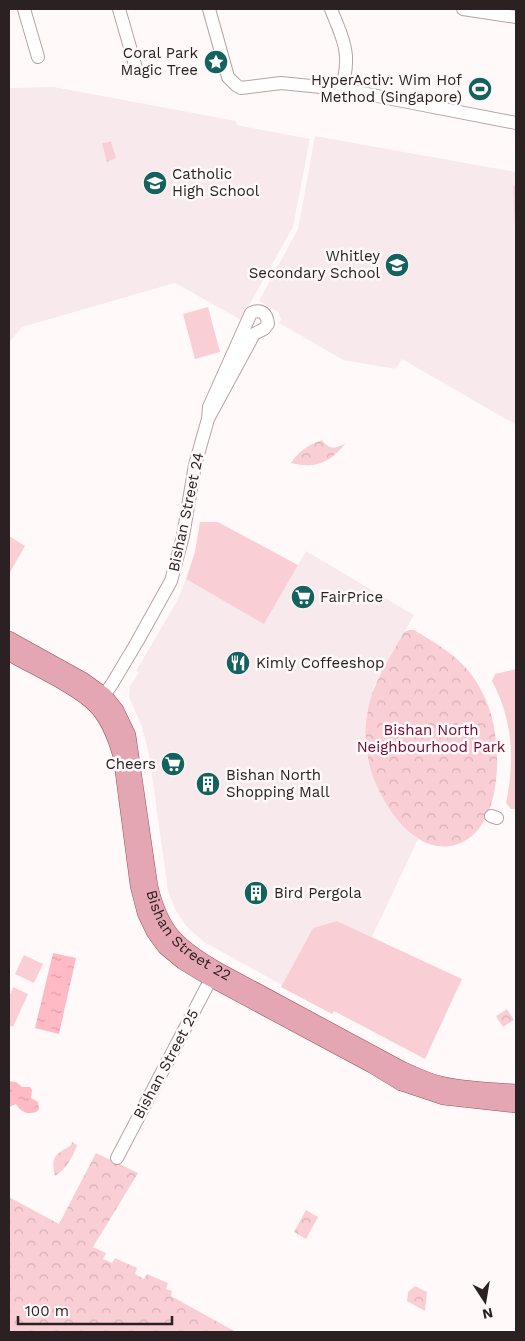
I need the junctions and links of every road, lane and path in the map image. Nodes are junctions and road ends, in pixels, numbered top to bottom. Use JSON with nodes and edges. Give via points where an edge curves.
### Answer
{"nodes":[{"id":1,"x":24,"y":9,"type":"edge"},
{"id":2,"x":119,"y":9,"type":"edge"},
{"id":3,"x":209,"y":9,"type":"edge"},
{"id":4,"x":331,"y":9,"type":"edge"},
{"id":5,"x":463,"y":9,"type":"edge"},
{"id":6,"x":516,"y":16,"type":"edge"},
{"id":7,"x":38,"y":57,"type":"dead end"},
{"id":8,"x":136,"y":68,"type":"dead end"},
{"id":9,"x":341,"y":89,"type":"junction"},
{"id":10,"x":516,"y":123,"type":"edge"},
{"id":11,"x":208,"y":419,"type":"junction"},
{"id":12,"x":9,"y":639,"type":"edge"},
{"id":13,"x":9,"y":653,"type":"edge"},
{"id":14,"x":100,"y":701,"type":"junction"},
{"id":15,"x":213,"y":974,"type":"junction"},
{"id":16,"x":516,"y":1092,"type":"edge"},
{"id":17,"x":516,"y":1106,"type":"edge"},
{"id":18,"x":117,"y":1158,"type":"dead end"}],
"edges":[{"from":1,"to":7,"type":"street"},
{"from":2,"to":8,"type":"street"},
{"from":3,"to":9,"type":"street","via":[[228,77],[236,85],[242,88],[281,84]]},
{"from":4,"to":9,"type":"street","via":[[347,60]]},
{"from":5,"to":6,"type":"street"},
{"from":9,"to":10,"type":"street"},
{"from":11,"to":11,"type":"street","name":"Bishan Street 24","via":[[209,407],[247,320],[257,310],[261,311],[268,324],[254,334]]},
{"from":11,"to":14,"type":"street","name":"Bishan Street 24","via":[[171,581]]},
{"from":12,"to":14,"type":"main road","name":"Bishan Street 22","via":[[83,680]]},
{"from":13,"to":14,"type":"main road","name":"Bishan Street 22"},
{"from":14,"to":15,"type":"main road","name":"Bishan Street 22","via":[[116,710],[128,736],[155,907],[163,925],[174,938]]},
{"from":15,"to":16,"type":"main road","name":"Bishan Street 22","via":[[400,1068],[439,1084]]},
{"from":15,"to":17,"type":"main road","name":"Bishan Street 22","via":[[401,1083],[443,1097]]},
{"from":15,"to":18,"type":"street","name":"Bishan Street 25"}]}
